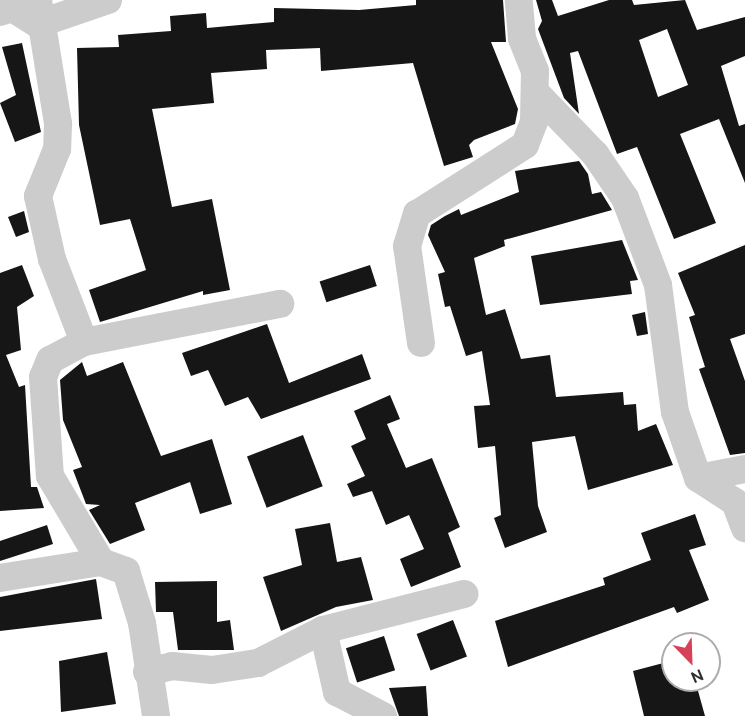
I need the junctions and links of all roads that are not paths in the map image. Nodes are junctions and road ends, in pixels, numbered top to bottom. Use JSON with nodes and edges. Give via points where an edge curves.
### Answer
{"nodes":[{"id":1,"x":108,"y":0,"type":"edge"},
{"id":2,"x":519,"y":0,"type":"edge"},
{"id":3,"x":0,"y":12,"type":"edge"},
{"id":4,"x":38,"y":12,"type":"edge"},
{"id":5,"x":536,"y":93,"type":"junction"},
{"id":6,"x":280,"y":304,"type":"dead end"},
{"id":7,"x":84,"y":342,"type":"junction"},
{"id":8,"x":421,"y":343,"type":"dead end"},
{"id":9,"x":745,"y":469,"type":"edge"},
{"id":10,"x":698,"y":478,"type":"junction"},
{"id":11,"x":745,"y":528,"type":"edge"},
{"id":12,"x":101,"y":562,"type":"junction"},
{"id":13,"x":0,"y":578,"type":"edge"},
{"id":14,"x":464,"y":594,"type":"dead end"},
{"id":15,"x":323,"y":630,"type":"junction"},
{"id":16,"x":147,"y":672,"type":"junction"},
{"id":17,"x":156,"y":716,"type":"edge"},
{"id":18,"x":383,"y":716,"type":"edge"}],
"edges":[{"from":1,"to":4,"type":"street"},
{"from":2,"to":5,"type":"street"},
{"from":3,"to":4,"type":"street","via":[[12,8]]},
{"from":4,"to":7,"type":"street","via":[[58,124],[57,149],[38,196],[52,259]]},
{"from":5,"to":8,"type":"street","via":[[525,145],[417,214],[407,246]]},
{"from":5,"to":10,"type":"street","via":[[595,154],[625,198],[646,244],[658,285],[675,412]]},
{"from":6,"to":7,"type":"street"},
{"from":7,"to":12,"type":"street","via":[[50,360],[43,377],[50,476]]},
{"from":9,"to":10,"type":"street"},
{"from":10,"to":11,"type":"street","via":[[735,502]]},
{"from":12,"to":13,"type":"street"},
{"from":12,"to":16,"type":"street","via":[[126,571],[142,622]]},
{"from":14,"to":15,"type":"street"},
{"from":15,"to":16,"type":"street","via":[[258,663],[212,669],[172,666]]},
{"from":15,"to":18,"type":"street","via":[[337,692]]},
{"from":16,"to":17,"type":"street"}]}
